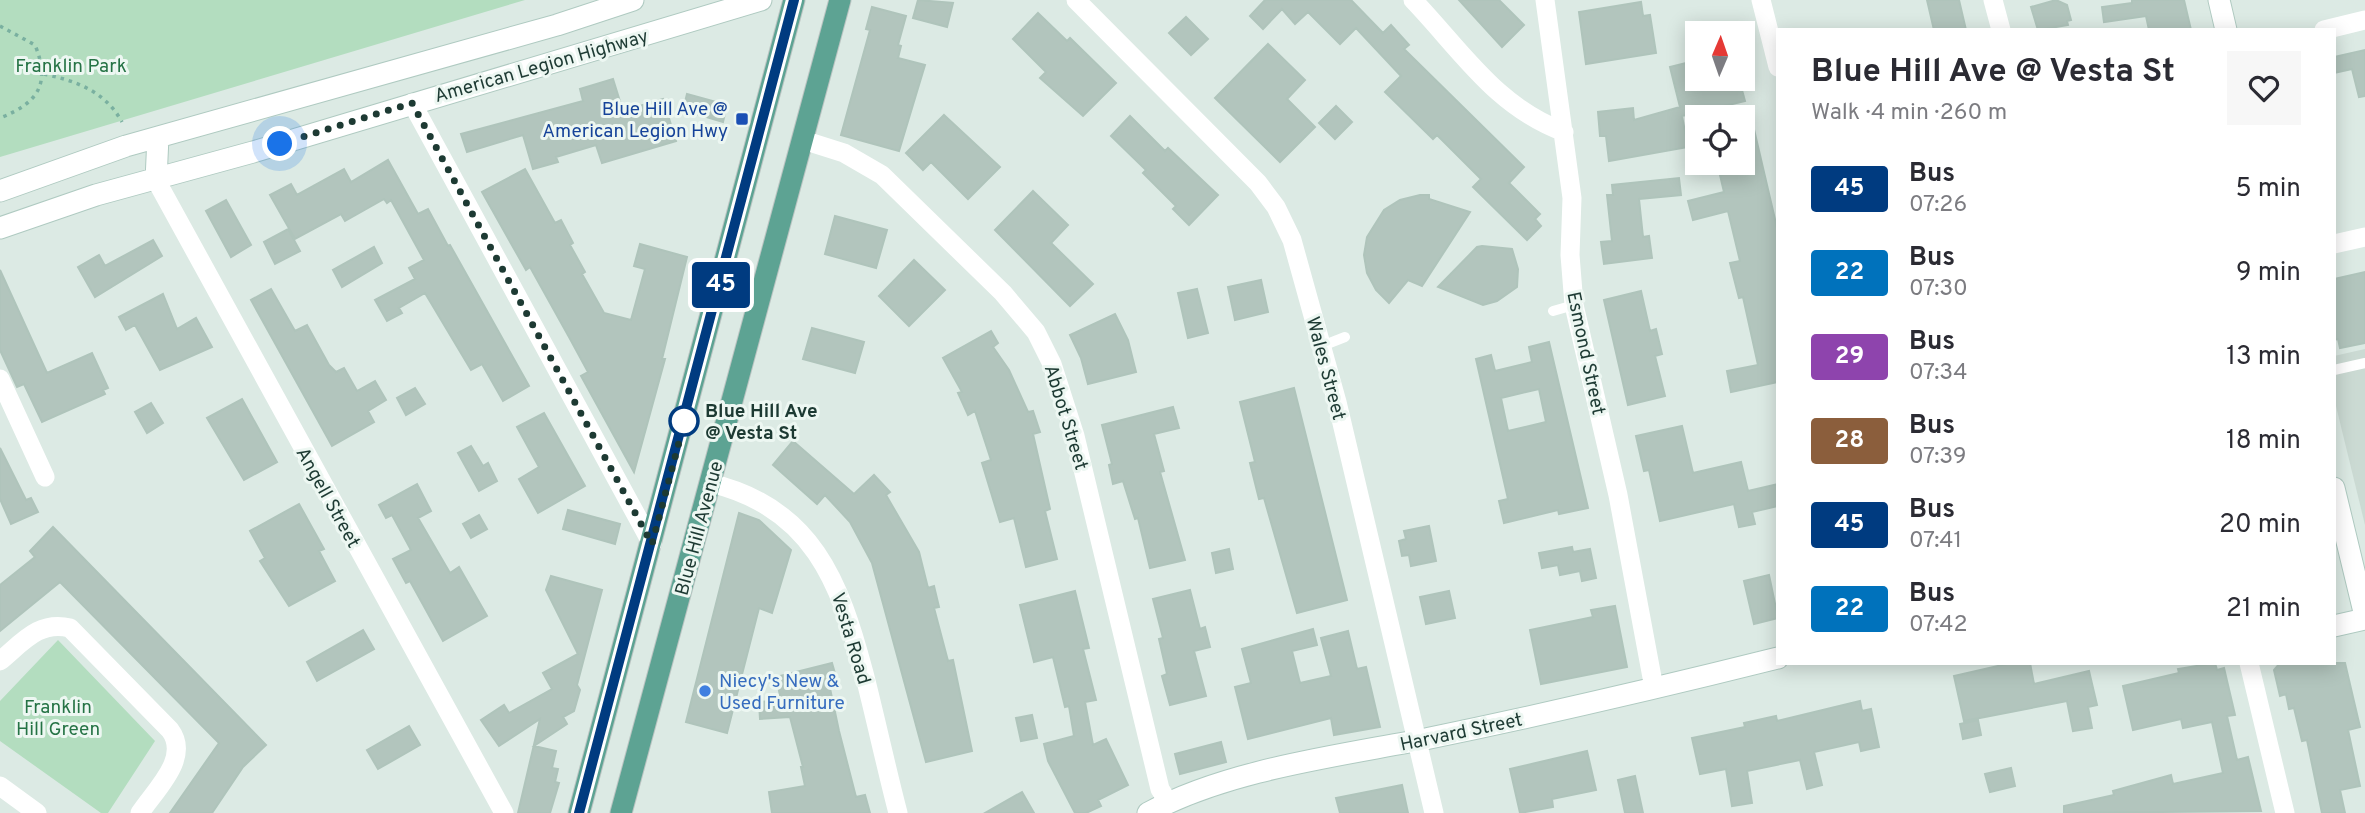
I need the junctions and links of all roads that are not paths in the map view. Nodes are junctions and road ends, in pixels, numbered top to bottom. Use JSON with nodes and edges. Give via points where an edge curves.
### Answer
{"nodes":[{"id":1,"x":633,"y":0,"type":"edge"},
{"id":2,"x":761,"y":0,"type":"edge"},
{"id":3,"x":794,"y":0,"type":"edge"},
{"id":4,"x":840,"y":0,"type":"edge"},
{"id":5,"x":1076,"y":0,"type":"edge"},
{"id":6,"x":1413,"y":0,"type":"edge"},
{"id":7,"x":1545,"y":0,"type":"edge"},
{"id":8,"x":1761,"y":0,"type":"edge"},
{"id":9,"x":1993,"y":0,"type":"edge"},
{"id":10,"x":2219,"y":0,"type":"edge"},
{"id":11,"x":2365,"y":20,"type":"edge"},
{"id":12,"x":2000,"y":28,"type":"edge"},
{"id":13,"x":2226,"y":28,"type":"edge"},
{"id":14,"x":2332,"y":28,"type":"edge"},
{"id":15,"x":1776,"y":59,"type":"edge"},
{"id":16,"x":412,"y":103,"type":"junction"},
{"id":17,"x":1564,"y":132,"type":"junction"},
{"id":18,"x":158,"y":137,"type":"junction"},
{"id":19,"x":803,"y":140,"type":"junction"},
{"id":20,"x":156,"y":180,"type":"junction"},
{"id":21,"x":0,"y":191,"type":"edge"},
{"id":22,"x":0,"y":228,"type":"edge"},
{"id":23,"x":2365,"y":237,"type":"edge"},
{"id":24,"x":2336,"y":244,"type":"edge"},
{"id":25,"x":1574,"y":305,"type":"junction"},
{"id":26,"x":1553,"y":311,"type":"dead end"},
{"id":27,"x":1345,"y":337,"type":"dead end"},
{"id":28,"x":1321,"y":346,"type":"junction"},
{"id":29,"x":2365,"y":363,"type":"edge"},
{"id":30,"x":2336,"y":370,"type":"edge"},
{"id":31,"x":0,"y":379,"type":"edge"},
{"id":32,"x":45,"y":477,"type":"dead end"},
{"id":33,"x":710,"y":483,"type":"junction"},
{"id":34,"x":2336,"y":496,"type":"edge"},
{"id":35,"x":652,"y":544,"type":"junction"},
{"id":36,"x":2365,"y":617,"type":"edge"},
{"id":37,"x":2336,"y":624,"type":"edge"},
{"id":38,"x":1776,"y":658,"type":"edge"},
{"id":39,"x":0,"y":661,"type":"edge"},
{"id":40,"x":2249,"y":665,"type":"edge"},
{"id":41,"x":1654,"y":688,"type":"junction"},
{"id":42,"x":1415,"y":741,"type":"junction"},
{"id":43,"x":0,"y":786,"type":"edge"},
{"id":44,"x":1168,"y":802,"type":"junction"},
{"id":45,"x":37,"y":813,"type":"edge"},
{"id":46,"x":140,"y":813,"type":"edge"},
{"id":47,"x":504,"y":813,"type":"edge"},
{"id":48,"x":579,"y":813,"type":"edge"},
{"id":49,"x":621,"y":813,"type":"edge"},
{"id":50,"x":898,"y":813,"type":"edge"},
{"id":51,"x":1148,"y":813,"type":"edge"},
{"id":52,"x":1434,"y":813,"type":"edge"},
{"id":53,"x":2286,"y":813,"type":"edge"}],
"edges":[{"from":1,"to":18,"type":"main road","name":"American Legion Highway"},
{"from":2,"to":16,"type":"main road","name":"American Legion Highway"},
{"from":3,"to":35,"type":"main road"},
{"from":4,"to":19,"type":"main road","name":"Blue Hill Avenue"},
{"from":5,"to":28,"type":"street","name":"Wales Street","via":[[1258,183],[1276,207],[1292,240]]},
{"from":6,"to":17,"type":"street","via":[[1498,94],[1522,113]]},
{"from":7,"to":17,"type":"street","name":"Esmond Street"},
{"from":8,"to":15,"type":"street"},
{"from":9,"to":12,"type":"street"},
{"from":10,"to":13,"type":"main road"},
{"from":11,"to":14,"type":"street"},
{"from":16,"to":20,"type":"main road","name":"American Legion Highway"},
{"from":16,"to":35,"type":"street"},
{"from":17,"to":25,"type":"street","name":"Esmond Street","via":[[1572,198]]},
{"from":18,"to":20,"type":"main road"},
{"from":18,"to":21,"type":"main road","name":"American Legion Highway"},
{"from":19,"to":33,"type":"main road","name":"Blue Hill Avenue"},
{"from":19,"to":44,"type":"street","name":"Abbot Street","via":[[844,152],[882,175],[1003,293],[1036,332],[1052,364],[1075,436],[1160,789]]},
{"from":20,"to":22,"type":"main road","name":"American Legion Highway"},
{"from":20,"to":47,"type":"street","name":"Angell Street"},
{"from":23,"to":24,"type":"street"},
{"from":25,"to":26,"type":"lane"},
{"from":25,"to":41,"type":"street","name":"Esmond Street","via":[[1618,495]]},
{"from":27,"to":28,"type":"lane"},
{"from":28,"to":42,"type":"street","name":"Wales Street","via":[[1394,633]]},
{"from":29,"to":30,"type":"lane"},
{"from":31,"to":32,"type":"street"},
{"from":33,"to":49,"type":"main road","name":"Blue Hill Avenue"},
{"from":33,"to":50,"type":"street","name":"Vesta Road","via":[[743,492],[773,508],[801,534],[834,579],[850,621]]},
{"from":34,"to":36,"type":"main road"},
{"from":35,"to":48,"type":"main road"},
{"from":36,"to":37,"type":"main road"},
{"from":38,"to":41,"type":"main road","name":"Harvard Street"},
{"from":39,"to":46,"type":"street","via":[[40,628],[70,628],[170,730],[178,755]]},
{"from":40,"to":53,"type":"street"},
{"from":41,"to":42,"type":"main road","name":"Harvard Street"},
{"from":42,"to":44,"type":"main road","name":"Harvard Street","via":[[1278,770]]},
{"from":42,"to":52,"type":"street","name":"Wales Street"},
{"from":43,"to":45,"type":"street"},
{"from":44,"to":51,"type":"main road","name":"Harvard Street"}]}
